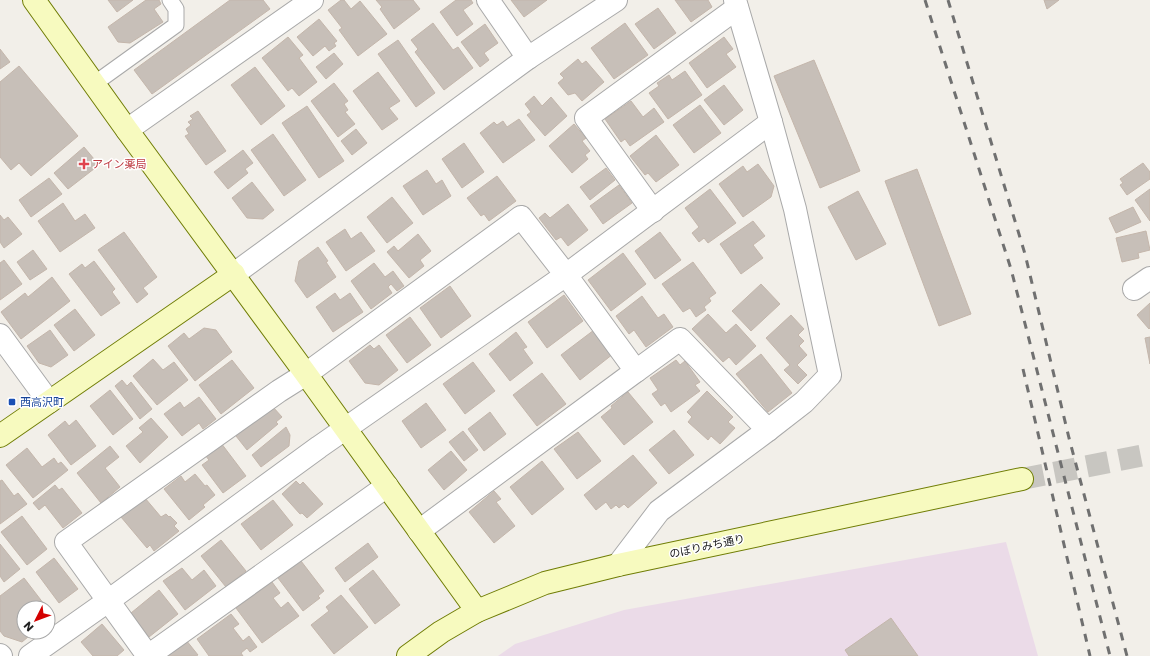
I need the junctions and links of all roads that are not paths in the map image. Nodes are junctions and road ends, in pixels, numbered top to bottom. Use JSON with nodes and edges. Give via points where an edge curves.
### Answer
{"nodes":[{"id":1,"x":34,"y":0,"type":"edge"},
{"id":2,"x":170,"y":0,"type":"edge"},
{"id":3,"x":312,"y":0,"type":"edge"},
{"id":4,"x":488,"y":0,"type":"edge"},
{"id":5,"x":616,"y":0,"type":"edge"},
{"id":6,"x":736,"y":4,"type":"edge"},
{"id":7,"x":528,"y":58,"type":"junction"},
{"id":8,"x":94,"y":84,"type":"junction"},
{"id":9,"x":771,"y":122,"type":"junction"},
{"id":10,"x":127,"y":130,"type":"junction"},
{"id":11,"x":653,"y":211,"type":"junction"},
{"id":12,"x":234,"y":274,"type":"junction"},
{"id":13,"x":566,"y":275,"type":"junction"},
{"id":14,"x":0,"y":335,"type":"edge"},
{"id":15,"x":636,"y":371,"type":"junction"},
{"id":16,"x":306,"y":374,"type":"junction"},
{"id":17,"x":49,"y":402,"type":"junction"},
{"id":18,"x":345,"y":428,"type":"junction"},
{"id":19,"x":768,"y":430,"type":"junction"},
{"id":20,"x":0,"y":436,"type":"edge"},
{"id":21,"x":1022,"y":479,"type":"tunnel mouth"},
{"id":22,"x":387,"y":486,"type":"junction"},
{"id":23,"x":419,"y":531,"type":"junction"},
{"id":24,"x":618,"y":565,"type":"junction"},
{"id":25,"x":108,"y":601,"type":"junction"},
{"id":26,"x":477,"y":612,"type":"junction"},
{"id":27,"x":30,"y":656,"type":"edge"},
{"id":28,"x":148,"y":656,"type":"edge"},
{"id":29,"x":408,"y":656,"type":"edge"}],
"edges":[{"from":1,"to":8,"type":"street"},
{"from":2,"to":8,"type":"lane","via":[[176,9],[176,25]]},
{"from":3,"to":10,"type":"street"},
{"from":4,"to":7,"type":"street"},
{"from":5,"to":7,"type":"street"},
{"from":6,"to":9,"type":"street"},
{"from":6,"to":11,"type":"street","via":[[586,118]]},
{"from":7,"to":12,"type":"street"},
{"from":8,"to":10,"type":"street"},
{"from":9,"to":11,"type":"street"},
{"from":9,"to":19,"type":"street","via":[[795,209],[830,375],[804,402]]},
{"from":10,"to":12,"type":"street"},
{"from":11,"to":13,"type":"street"},
{"from":12,"to":16,"type":"street"},
{"from":12,"to":17,"type":"street"},
{"from":13,"to":15,"type":"street"},
{"from":13,"to":16,"type":"street","via":[[521,217]]},
{"from":13,"to":18,"type":"street"},
{"from":14,"to":17,"type":"street"},
{"from":15,"to":19,"type":"street","via":[[680,339]]},
{"from":15,"to":23,"type":"street"},
{"from":16,"to":18,"type":"street"},
{"from":16,"to":25,"type":"street","via":[[66,542]]},
{"from":17,"to":20,"type":"street"},
{"from":18,"to":22,"type":"street"},
{"from":18,"to":25,"type":"street"},
{"from":19,"to":24,"type":"street","via":[[659,511]]},
{"from":21,"to":24,"type":"street","name":"のぼりみち通り"},
{"from":22,"to":23,"type":"street"},
{"from":22,"to":28,"type":"street"},
{"from":23,"to":26,"type":"street"},
{"from":24,"to":26,"type":"street","name":"のぼりみち通り","via":[[545,583]]},
{"from":25,"to":27,"type":"street"},
{"from":25,"to":28,"type":"street"},
{"from":26,"to":29,"type":"street","name":"のぼりみち通り","via":[[441,632]]}]}
